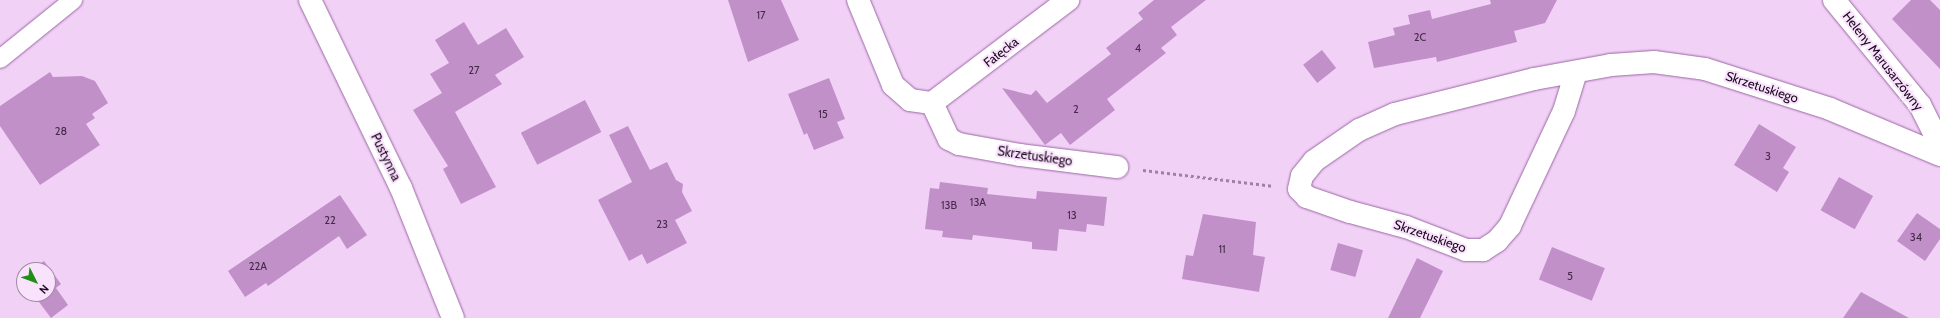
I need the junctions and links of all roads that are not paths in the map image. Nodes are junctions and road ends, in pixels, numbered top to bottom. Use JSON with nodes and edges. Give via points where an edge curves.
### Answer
{"nodes":[{"id":1,"x":73,"y":0,"type":"edge"},
{"id":2,"x":310,"y":0,"type":"edge"},
{"id":3,"x":858,"y":0,"type":"edge"},
{"id":4,"x":1068,"y":0,"type":"edge"},
{"id":5,"x":1834,"y":0,"type":"edge"},
{"id":6,"x":0,"y":59,"type":"edge"},
{"id":7,"x":1576,"y":72,"type":"junction"},
{"id":8,"x":932,"y":103,"type":"junction"},
{"id":9,"x":1940,"y":145,"type":"edge"},
{"id":10,"x":1940,"y":155,"type":"edge"},
{"id":11,"x":1117,"y":167,"type":"road end"},
{"id":12,"x":453,"y":318,"type":"edge"}],
"edges":[{"from":1,"to":6,"type":"lane"},
{"from":2,"to":12,"type":"street","name":"Pustynna","via":[[401,188]]},
{"from":3,"to":8,"type":"street","via":[[893,85],[910,100]]},
{"from":4,"to":8,"type":"street","name":"Fałęcka"},
{"from":5,"to":9,"type":"street","name":"Heleny Marusarzówny","via":[[1920,105]]},
{"from":7,"to":7,"type":"street","name":"Skrzetuskiego","via":[[1395,114],[1359,130],[1314,161],[1302,176],[1299,189],[1307,197],[1350,212],[1406,227],[1466,250],[1483,250],[1497,241],[1510,226],[1564,111]]},
{"from":7,"to":10,"type":"street","name":"Skrzetuskiego","via":[[1611,65],[1654,62],[1705,69],[1830,109]]},
{"from":8,"to":11,"type":"street","name":"Skrzetuskiego","via":[[943,131],[959,144]]}]}
